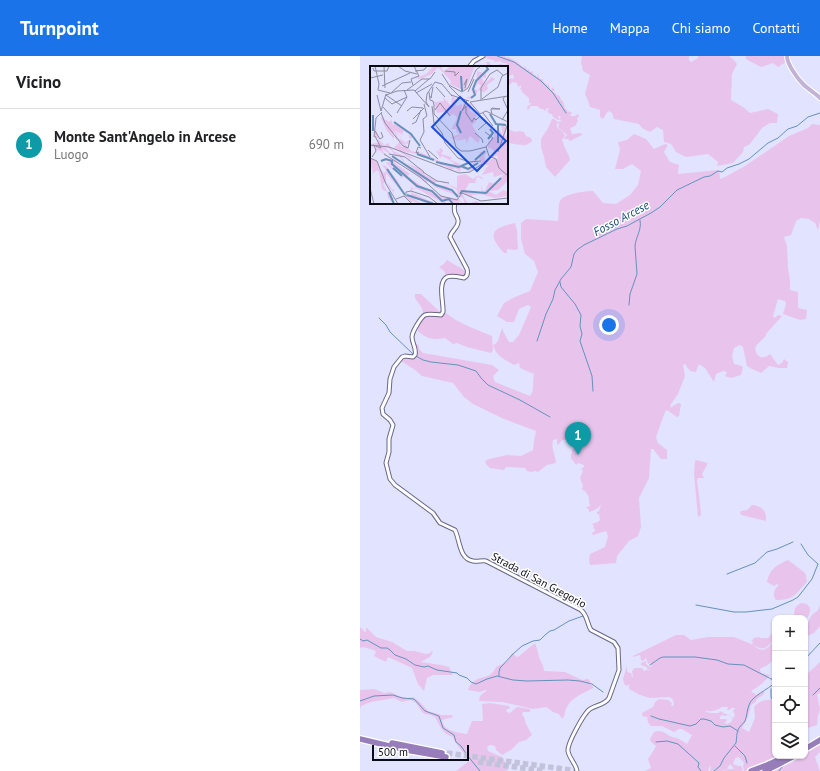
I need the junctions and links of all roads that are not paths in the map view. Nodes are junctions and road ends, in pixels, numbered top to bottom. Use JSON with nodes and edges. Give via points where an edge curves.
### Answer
{"nodes":[{"id":1,"x":483,"y":56,"type":"edge"},
{"id":2,"x":787,"y":56,"type":"edge"},
{"id":3,"x":470,"y":66,"type":"edge"},
{"id":4,"x":820,"y":98,"type":"edge"},
{"id":5,"x":455,"y":204,"type":"edge"},
{"id":6,"x":360,"y":738,"type":"edge"},
{"id":7,"x":820,"y":738,"type":"edge"},
{"id":8,"x":808,"y":746,"type":"edge"},
{"id":9,"x":447,"y":755,"type":"tunnel mouth"},
{"id":10,"x":780,"y":759,"type":"edge"},
{"id":11,"x":789,"y":759,"type":"edge"},
{"id":12,"x":577,"y":771,"type":"edge"},
{"id":13,"x":751,"y":771,"type":"edge"},
{"id":14,"x":765,"y":771,"type":"edge"}],
"edges":[{"from":1,"to":3,"type":"street"},
{"from":2,"to":4,"type":"main road","via":[[799,80]]},
{"from":5,"to":12,"type":"street","name":"Strada di San Gregorio","via":[[454,211],[458,222],[450,237],[467,270],[467,275],[465,278],[447,277],[444,280],[444,312],[441,315],[428,314],[423,317],[412,336],[415,356],[404,356],[392,371],[389,393],[382,408],[383,414],[393,426],[386,466],[395,486],[433,513],[441,523],[456,531],[462,553],[467,558],[474,561],[485,560],[581,610],[591,631],[617,646],[620,669],[609,698],[586,712],[568,747]]},
{"from":6,"to":9,"type":"highway"},
{"from":7,"to":8,"type":"highway"},
{"from":10,"to":13,"type":"highway"},
{"from":11,"to":14,"type":"highway"}]}
